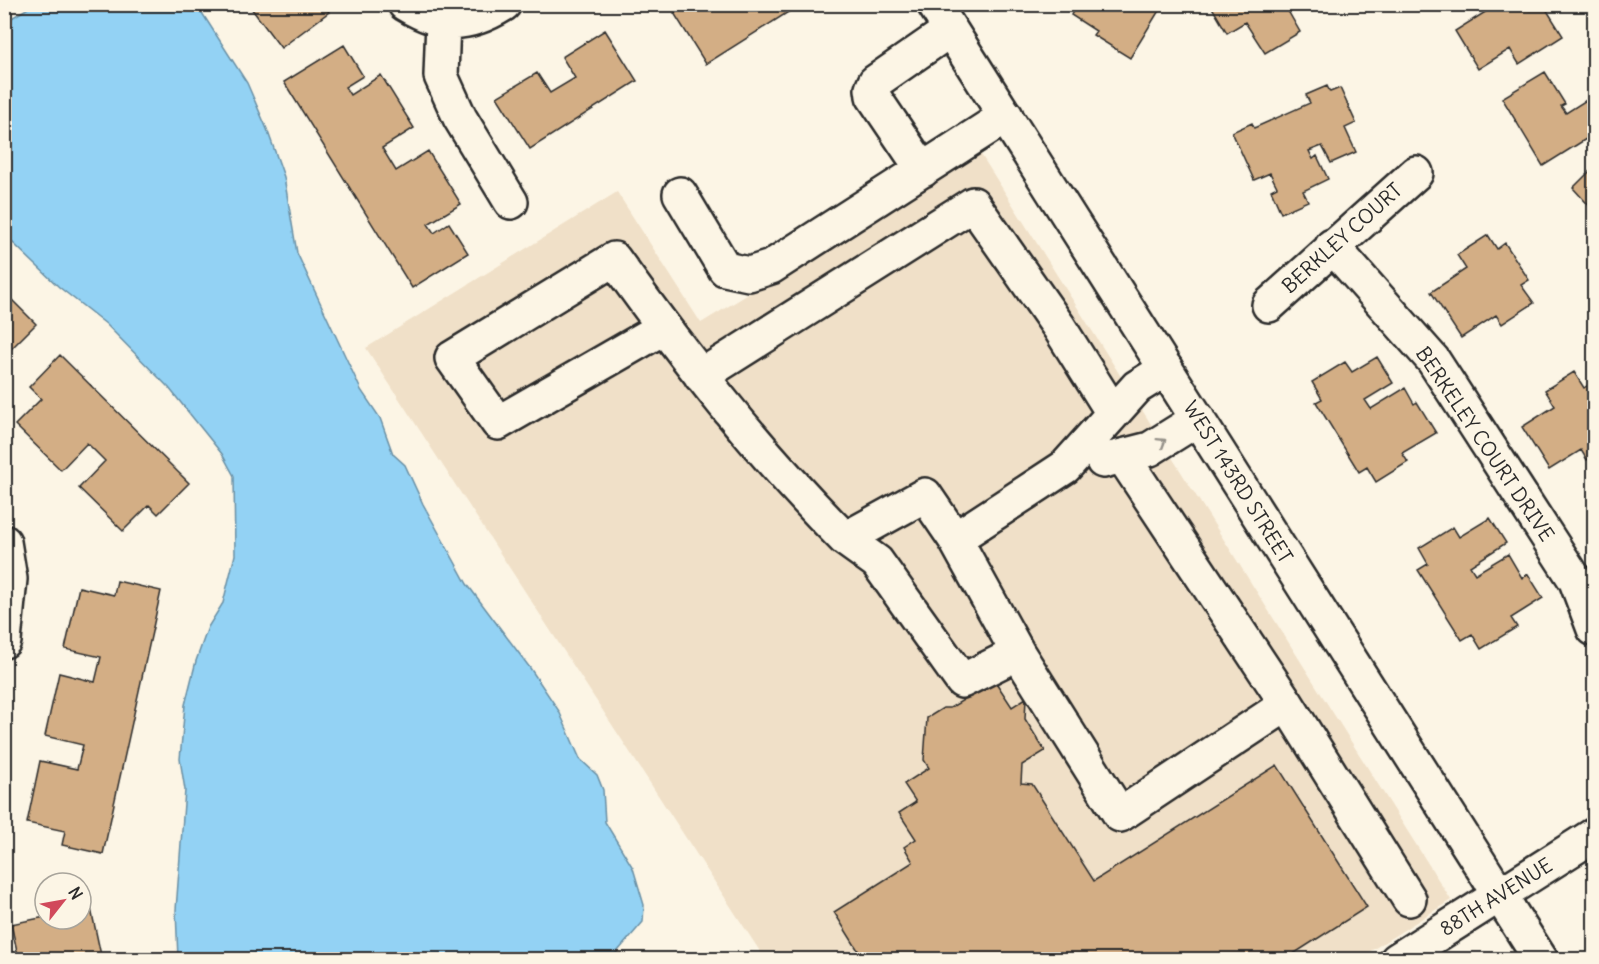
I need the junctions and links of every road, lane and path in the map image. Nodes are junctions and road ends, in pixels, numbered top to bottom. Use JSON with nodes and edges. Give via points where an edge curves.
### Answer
{"nodes":[{"id":1,"x":405,"y":4,"type":"edge"},
{"id":2,"x":504,"y":4,"type":"edge"},
{"id":3,"x":942,"y":17,"type":"edge"},
{"id":4,"x":442,"y":20,"type":"junction"},
{"id":5,"x":1006,"y":116,"type":"junction"},
{"id":6,"x":923,"y":170,"type":"junction"},
{"id":7,"x":1416,"y":172,"type":"dead end"},
{"id":8,"x":680,"y":194,"type":"dead end"},
{"id":9,"x":511,"y":202,"type":"dead end"},
{"id":10,"x":1332,"y":246,"type":"junction"},
{"id":11,"x":1269,"y":305,"type":"dead end"},
{"id":12,"x":663,"y":328,"type":"junction"},
{"id":13,"x":1166,"y":369,"type":"junction"},
{"id":14,"x":701,"y":376,"type":"junction"},
{"id":15,"x":1113,"y":413,"type":"junction"},
{"id":16,"x":1198,"y":419,"type":"junction"},
{"id":17,"x":1124,"y":457,"type":"junction"},
{"id":18,"x":1065,"y":467,"type":"junction"},
{"id":19,"x":845,"y":539,"type":"junction"},
{"id":20,"x":955,"y":539,"type":"junction"},
{"id":21,"x":4,"y":542,"type":"edge"},
{"id":22,"x":1594,"y":629,"type":"edge"},
{"id":23,"x":4,"y":641,"type":"edge"},
{"id":24,"x":1018,"y":653,"type":"junction"},
{"id":25,"x":1287,"y":704,"type":"junction"},
{"id":26,"x":1594,"y":835,"type":"edge"},
{"id":27,"x":1500,"y":895,"type":"junction"},
{"id":28,"x":1408,"y":899,"type":"dead end"},
{"id":29,"x":1397,"y":960,"type":"edge"},
{"id":30,"x":1541,"y":960,"type":"edge"}],
"edges":[{"from":1,"to":4,"type":"street","via":[[424,16]]},
{"from":2,"to":4,"type":"street","via":[[469,22]]},
{"from":3,"to":5,"type":"street","name":"WEST 143RD STREET"},
{"from":3,"to":6,"type":"street","via":[[872,89]]},
{"from":4,"to":9,"type":"street","via":[[441,76],[460,118]]},
{"from":5,"to":6,"type":"street"},
{"from":5,"to":13,"type":"street","name":"WEST 143RD STREET"},
{"from":6,"to":8,"type":"street","via":[[771,267],[750,274],[725,270]]},
{"from":7,"to":10,"type":"street","name":"BERKLEY COURT"},
{"from":10,"to":11,"type":"street","name":"BERKLEY COURT"},
{"from":10,"to":22,"type":"street","name":"BERKELEY COURT DRIVE","via":[[1433,360],[1576,581]]},
{"from":12,"to":12,"type":"street","via":[[498,423],[453,358],[614,259]]},
{"from":12,"to":14,"type":"street"},
{"from":13,"to":15,"type":"street","via":[[1137,387]]},
{"from":13,"to":16,"type":"street","name":"WEST 143RD STREET"},
{"from":14,"to":15,"type":"street","via":[[974,204]]},
{"from":14,"to":19,"type":"street","via":[[793,487]]},
{"from":15,"to":18,"type":"street"},
{"from":17,"to":16,"type":"street","one_way":true,"via":[[1150,449]]},
{"from":16,"to":27,"type":"street","name":"WEST 143RD STREET"},
{"from":17,"to":18,"type":"street"},
{"from":17,"to":25,"type":"street"},
{"from":18,"to":20,"type":"street"},
{"from":19,"to":20,"type":"street","via":[[926,495]]},
{"from":19,"to":24,"type":"street","via":[[877,562],[962,681]]},
{"from":20,"to":24,"type":"street"},
{"from":21,"to":23,"type":"street","via":[[10,579]]},
{"from":24,"to":25,"type":"street","via":[[1120,816]]},
{"from":25,"to":28,"type":"street"},
{"from":26,"to":27,"type":"street","name":"88TH AVENUE"},
{"from":27,"to":29,"type":"street","name":"88TH AVENUE"},
{"from":27,"to":30,"type":"street","name":"WEST 143RD STREET"}]}
